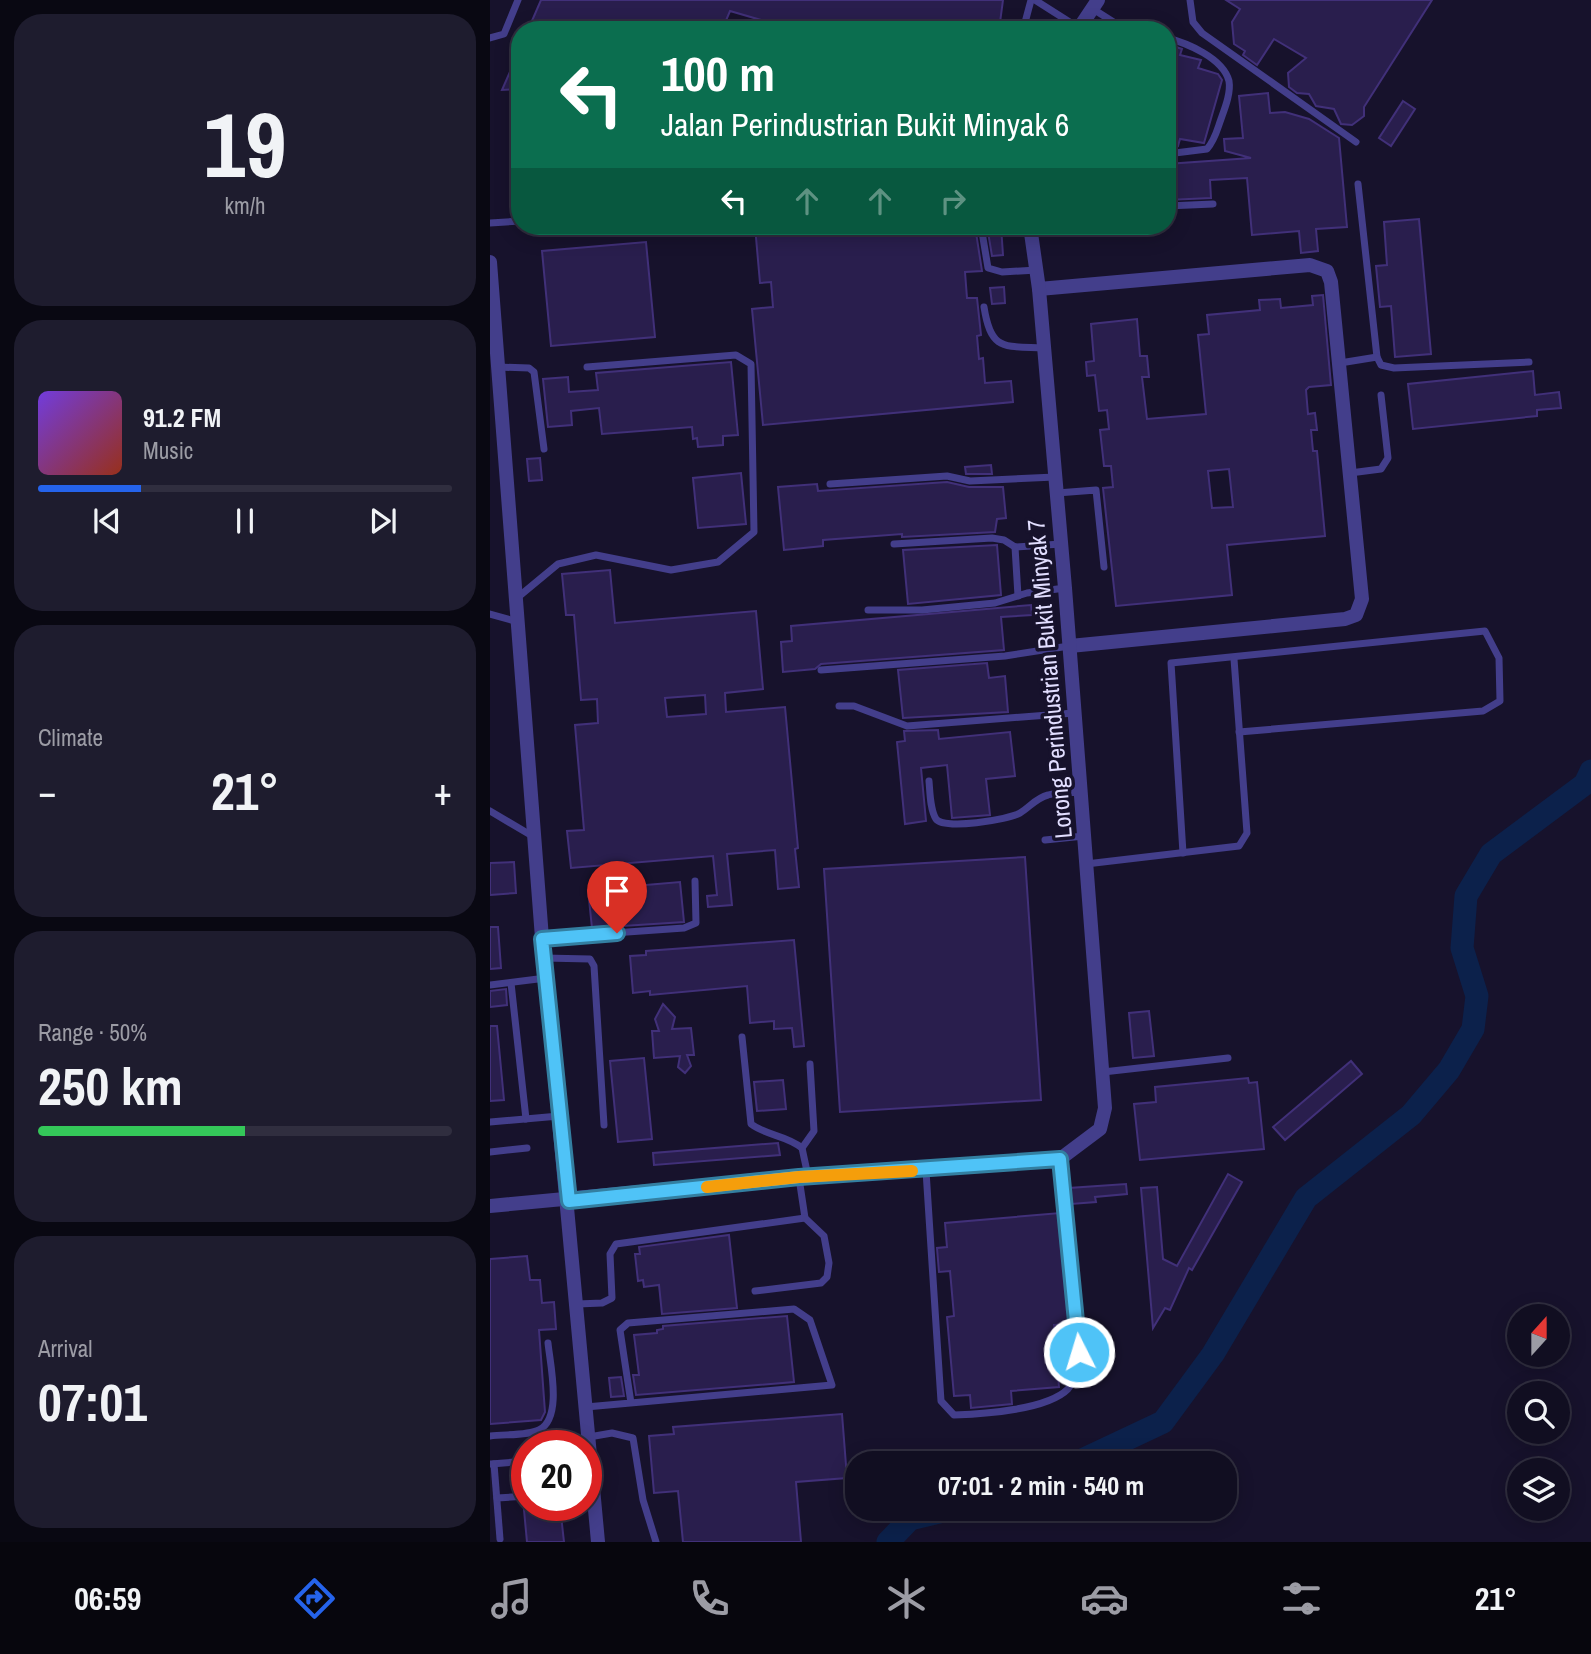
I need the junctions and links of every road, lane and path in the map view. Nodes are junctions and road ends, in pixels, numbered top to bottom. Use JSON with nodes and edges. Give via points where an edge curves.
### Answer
{"nodes":[{"id":1,"x":518,"y":0,"type":"edge"},
{"id":2,"x":1033,"y":0,"type":"edge"},
{"id":3,"x":1191,"y":0,"type":"edge"},
{"id":4,"x":1095,"y":4,"type":"edge"},
{"id":5,"x":1026,"y":21,"type":"edge"},
{"id":6,"x":1066,"y":21,"type":"edge"},
{"id":7,"x":1084,"y":21,"type":"edge"},
{"id":8,"x":1119,"y":21,"type":"edge"},
{"id":9,"x":490,"y":38,"type":"edge"},
{"id":10,"x":1176,"y":42,"type":"edge"},
{"id":11,"x":1356,"y":142,"type":"dead end"},
{"id":12,"x":1176,"y":153,"type":"edge"},
{"id":13,"x":1359,"y":184,"type":"dead end"},
{"id":14,"x":1213,"y":204,"type":"dead end"},
{"id":15,"x":1176,"y":206,"type":"edge"},
{"id":16,"x":511,"y":221,"type":"edge"},
{"id":17,"x":490,"y":223,"type":"edge"},
{"id":18,"x":982,"y":235,"type":"edge"},
{"id":19,"x":1031,"y":235,"type":"edge"},
{"id":20,"x":490,"y":262,"type":"edge"},
{"id":21,"x":1037,"y":270,"type":"junction"},
{"id":22,"x":1039,"y":289,"type":"junction"},
{"id":23,"x":984,"y":307,"type":"dead end"},
{"id":24,"x":492,"y":331,"type":"edge"},
{"id":25,"x":1044,"y":348,"type":"junction"},
{"id":26,"x":1377,"y":357,"type":"junction"},
{"id":27,"x":1529,"y":362,"type":"dead end"},
{"id":28,"x":1339,"y":363,"type":"junction"},
{"id":29,"x":587,"y":366,"type":"dead end"},
{"id":30,"x":498,"y":367,"type":"junction"},
{"id":31,"x":1381,"y":396,"type":"dead end"},
{"id":32,"x":544,"y":449,"type":"dead end"},
{"id":33,"x":1350,"y":473,"type":"junction"},
{"id":34,"x":1055,"y":477,"type":"junction"},
{"id":35,"x":830,"y":484,"type":"dead end"},
{"id":36,"x":1057,"y":493,"type":"junction"},
{"id":37,"x":894,"y":544,"type":"dead end"},
{"id":38,"x":1061,"y":544,"type":"junction"},
{"id":39,"x":1015,"y":547,"type":"junction"},
{"id":40,"x":1104,"y":567,"type":"dead end"},
{"id":41,"x":1065,"y":588,"type":"junction"},
{"id":42,"x":1018,"y":596,"type":"junction"},
{"id":43,"x":516,"y":599,"type":"junction"},
{"id":44,"x":867,"y":610,"type":"dead end"},
{"id":45,"x":490,"y":614,"type":"edge"},
{"id":46,"x":518,"y":622,"type":"junction"},
{"id":47,"x":1070,"y":646,"type":"junction"},
{"id":48,"x":1234,"y":659,"type":"junction"},
{"id":49,"x":821,"y":670,"type":"dead end"},
{"id":50,"x":839,"y":706,"type":"dead end"},
{"id":51,"x":1075,"y":713,"type":"junction"},
{"id":52,"x":1239,"y":732,"type":"junction"},
{"id":53,"x":929,"y":782,"type":"dead end"},
{"id":54,"x":1081,"y":792,"type":"junction"},
{"id":55,"x":490,"y":811,"type":"edge"},
{"id":56,"x":1084,"y":836,"type":"junction"},
{"id":57,"x":535,"y":838,"type":"junction"},
{"id":58,"x":1045,"y":840,"type":"dead end"},
{"id":59,"x":1183,"y":853,"type":"junction"},
{"id":60,"x":1086,"y":864,"type":"junction"},
{"id":61,"x":695,"y":881,"type":"dead end"},
{"id":62,"x":542,"y":939,"type":"junction"},
{"id":63,"x":544,"y":958,"type":"junction"},
{"id":64,"x":547,"y":978,"type":"junction"},
{"id":65,"x":511,"y":983,"type":"junction"},
{"id":66,"x":490,"y":985,"type":"edge"},
{"id":67,"x":742,"y":1037,"type":"dead end"},
{"id":68,"x":1228,"y":1058,"type":"dead end"},
{"id":69,"x":810,"y":1064,"type":"dead end"},
{"id":70,"x":1102,"y":1073,"type":"junction"},
{"id":71,"x":560,"y":1116,"type":"junction"},
{"id":72,"x":526,"y":1119,"type":"junction"},
{"id":73,"x":490,"y":1122,"type":"edge"},
{"id":74,"x":604,"y":1125,"type":"dead end"},
{"id":75,"x":802,"y":1147,"type":"junction"},
{"id":76,"x":527,"y":1148,"type":"dead end"},
{"id":77,"x":490,"y":1152,"type":"edge"},
{"id":78,"x":1060,"y":1159,"type":"junction"},
{"id":79,"x":926,"y":1171,"type":"junction"},
{"id":80,"x":803,"y":1177,"type":"junction"},
{"id":81,"x":569,"y":1201,"type":"junction"},
{"id":82,"x":490,"y":1206,"type":"edge"},
{"id":83,"x":805,"y":1218,"type":"junction"},
{"id":84,"x":755,"y":1291,"type":"dead end"},
{"id":85,"x":578,"y":1304,"type":"junction"},
{"id":86,"x":548,"y":1343,"type":"dead end"},
{"id":87,"x":631,"y":1404,"type":"junction"},
{"id":88,"x":586,"y":1408,"type":"junction"},
{"id":89,"x":588,"y":1430,"type":"edge"},
{"id":90,"x":602,"y":1435,"type":"edge"},
{"id":91,"x":490,"y":1436,"type":"edge"},
{"id":92,"x":511,"y":1462,"type":"edge"},
{"id":93,"x":492,"y":1464,"type":"edge"},
{"id":94,"x":511,"y":1497,"type":"edge"},
{"id":95,"x":497,"y":1498,"type":"junction"},
{"id":96,"x":596,"y":1521,"type":"edge"},
{"id":97,"x":500,"y":1539,"type":"dead end"},
{"id":98,"x":598,"y":1542,"type":"edge"},
{"id":99,"x":656,"y":1542,"type":"edge"}],
"edges":[{"from":1,"to":9,"type":"lane","via":[[504,34]]},
{"from":2,"to":5,"type":"lane"},
{"from":2,"to":6,"type":"lane"},
{"from":3,"to":11,"type":"lane","via":[[1193,22],[1202,33]]},
{"from":4,"to":7,"type":"street"},
{"from":4,"to":8,"type":"lane"},
{"from":10,"to":12,"type":"lane","via":[[1204,54],[1223,69],[1229,82],[1227,101],[1208,149]]},
{"from":13,"to":26,"type":"lane"},
{"from":14,"to":15,"type":"lane"},
{"from":16,"to":17,"type":"lane"},
{"from":18,"to":21,"type":"lane","via":[[988,268]]},
{"from":19,"to":21,"type":"street","name":"Lorong Perindustrian Bukit Minyak 7"},
{"from":20,"to":24,"type":"street"},
{"from":21,"to":22,"type":"street","name":"Lorong Perindustrian Bukit Minyak 7"},
{"from":22,"to":25,"type":"street","name":"Lorong Perindustrian Bukit Minyak 7"},
{"from":22,"to":28,"type":"street","via":[[1317,265],[1327,271],[1332,282]]},
{"from":23,"to":25,"type":"lane","via":[[994,341]]},
{"from":24,"to":30,"type":"street"},
{"from":25,"to":34,"type":"street","name":"Lorong Perindustrian Bukit Minyak 7"},
{"from":26,"to":27,"type":"lane","via":[[1381,365],[1394,368]]},
{"from":26,"to":28,"type":"lane"},
{"from":28,"to":33,"type":"street"},
{"from":29,"to":43,"type":"lane","via":[[736,355],[751,364],[754,532],[718,562],[671,570],[596,555],[558,564]]},
{"from":30,"to":32,"type":"lane","via":[[534,372]]},
{"from":30,"to":43,"type":"street"},
{"from":31,"to":33,"type":"lane","via":[[1388,458],[1381,469]]},
{"from":33,"to":47,"type":"street","via":[[1362,599],[1356,615]]},
{"from":34,"to":35,"type":"lane","via":[[970,481],[947,476]]},
{"from":34,"to":36,"type":"street","name":"Lorong Perindustrian Bukit Minyak 7"},
{"from":36,"to":38,"type":"street","name":"Lorong Perindustrian Bukit Minyak 7"},
{"from":36,"to":40,"type":"lane","via":[[1096,489]]},
{"from":37,"to":39,"type":"lane","via":[[992,538]]},
{"from":38,"to":39,"type":"lane"},
{"from":38,"to":41,"type":"street","name":"Lorong Perindustrian Bukit Minyak 7"},
{"from":39,"to":42,"type":"lane"},
{"from":41,"to":42,"type":"lane"},
{"from":41,"to":47,"type":"street","name":"Lorong Perindustrian Bukit Minyak 7"},
{"from":42,"to":44,"type":"lane","via":[[946,608]]},
{"from":43,"to":46,"type":"street"},
{"from":45,"to":46,"type":"lane"},
{"from":46,"to":57,"type":"street"},
{"from":47,"to":49,"type":"lane","via":[[1005,656]]},
{"from":47,"to":51,"type":"street","name":"Lorong Perindustrian Bukit Minyak 7"},
{"from":48,"to":52,"type":"lane"},
{"from":48,"to":52,"type":"lane","via":[[1485,631],[1499,658],[1500,701],[1483,711]]},
{"from":48,"to":59,"type":"lane","via":[[1171,663]]},
{"from":50,"to":51,"type":"lane","via":[[854,706],[907,726]]},
{"from":51,"to":54,"type":"street","name":"Lorong Perindustrian Bukit Minyak 7"},
{"from":52,"to":59,"type":"lane","via":[[1247,832],[1239,846]]},
{"from":53,"to":54,"type":"lane","via":[[935,818],[949,824],[1000,820],[1019,814],[1049,794]]},
{"from":54,"to":56,"type":"street","name":"Lorong Perindustrian Bukit Minyak 7"},
{"from":55,"to":57,"type":"lane"},
{"from":56,"to":58,"type":"lane"},
{"from":56,"to":60,"type":"street","name":"Lorong Perindustrian Bukit Minyak 7"},
{"from":57,"to":62,"type":"street"},
{"from":59,"to":60,"type":"lane"},
{"from":60,"to":70,"type":"street","name":"Lorong Perindustrian Bukit Minyak 7"},
{"from":61,"to":62,"type":"lane","via":[[696,922],[684,928]]},
{"from":62,"to":63,"type":"street"},
{"from":63,"to":64,"type":"street"},
{"from":63,"to":74,"type":"lane","via":[[581,957],[594,966]]},
{"from":64,"to":65,"type":"lane"},
{"from":64,"to":71,"type":"street"},
{"from":65,"to":66,"type":"lane"},
{"from":65,"to":72,"type":"lane"},
{"from":67,"to":75,"type":"lane","via":[[751,1124]]},
{"from":68,"to":70,"type":"lane"},
{"from":69,"to":75,"type":"lane","via":[[814,1130]]},
{"from":70,"to":78,"type":"street","name":"Lorong Perindustrian Bukit Minyak 7","via":[[1105,1108],[1100,1129]]},
{"from":71,"to":72,"type":"lane"},
{"from":71,"to":81,"type":"street"},
{"from":72,"to":73,"type":"lane"},
{"from":75,"to":80,"type":"lane"},
{"from":76,"to":77,"type":"lane"},
{"from":78,"to":79,"type":"street"},
{"from":78,"to":79,"type":"lane","via":[[1079,1352],[1071,1385],[1063,1393],[1007,1412],[954,1415],[941,1401]]},
{"from":79,"to":80,"type":"street"},
{"from":80,"to":81,"type":"street"},
{"from":80,"to":83,"type":"lane"},
{"from":81,"to":82,"type":"street"},
{"from":81,"to":85,"type":"street"},
{"from":83,"to":84,"type":"lane","via":[[824,1236],[827,1277],[821,1283]]},
{"from":83,"to":85,"type":"lane","via":[[616,1244],[610,1255],[612,1298],[602,1304]]},
{"from":85,"to":88,"type":"street"},
{"from":86,"to":91,"type":"lane","via":[[554,1406],[549,1421],[538,1431]]},
{"from":87,"to":87,"type":"lane","via":[[725,1395],[832,1385],[810,1320],[794,1309],[628,1323],[620,1330]]},
{"from":87,"to":88,"type":"lane"},
{"from":88,"to":89,"type":"street"},
{"from":90,"to":99,"type":"lane","via":[[633,1438],[643,1500]]},
{"from":92,"to":93,"type":"lane"},
{"from":93,"to":95,"type":"lane"},
{"from":94,"to":95,"type":"lane"},
{"from":95,"to":97,"type":"lane"},
{"from":96,"to":98,"type":"street"}]}
